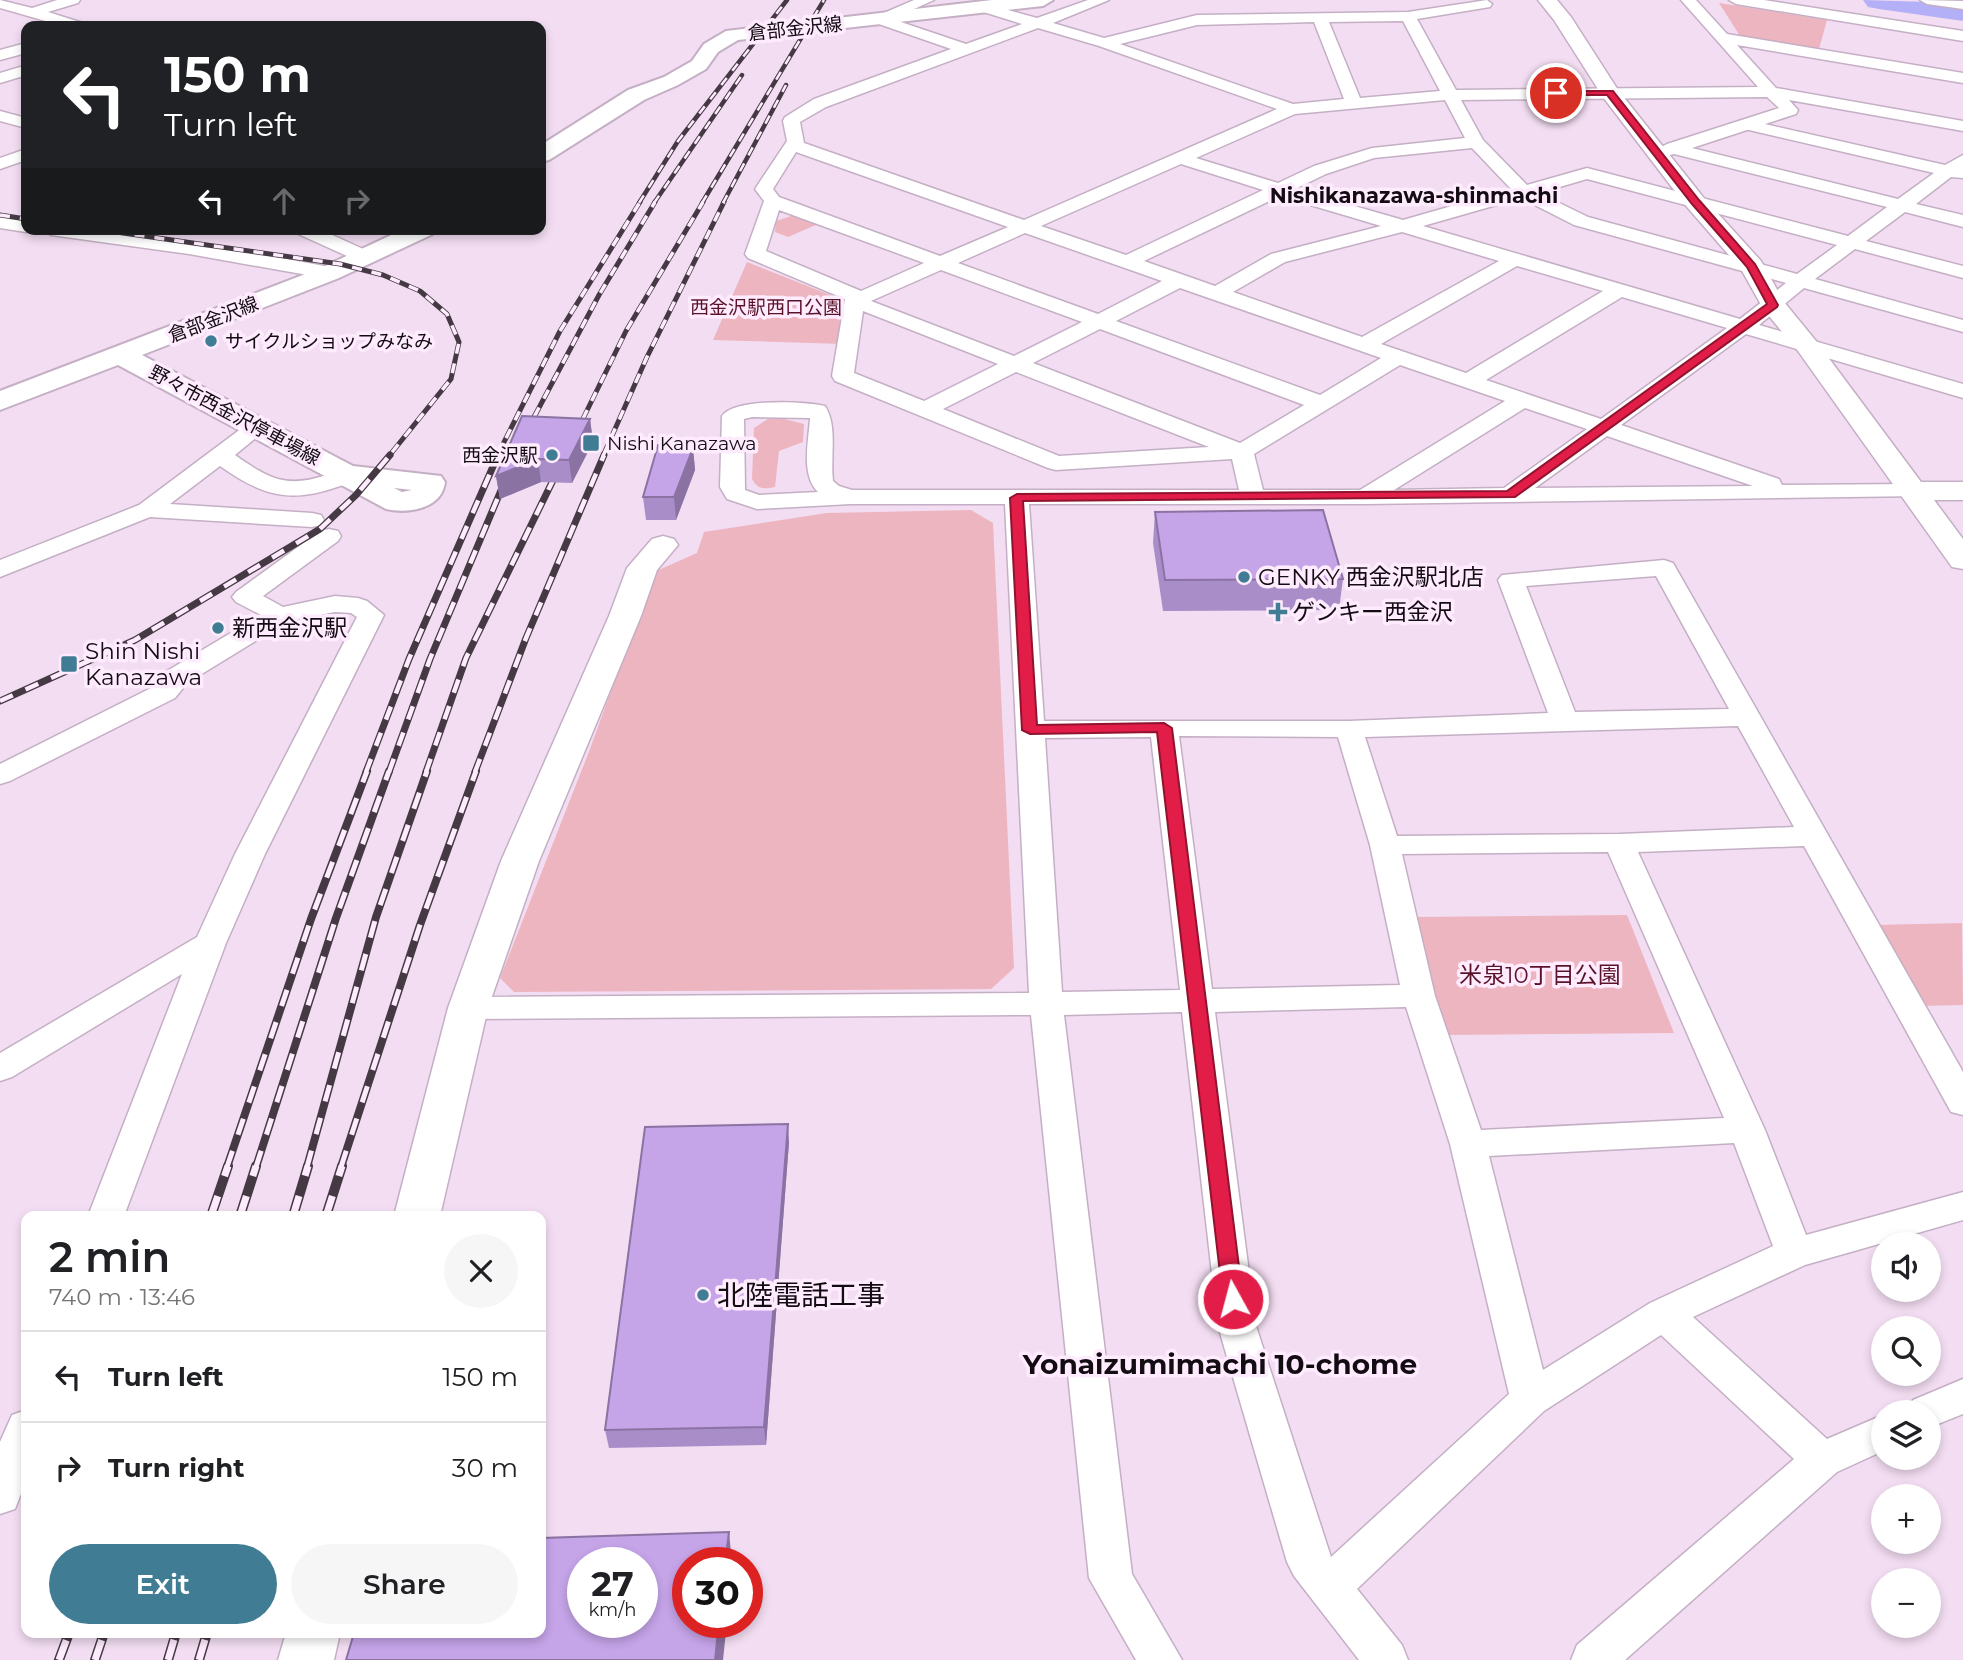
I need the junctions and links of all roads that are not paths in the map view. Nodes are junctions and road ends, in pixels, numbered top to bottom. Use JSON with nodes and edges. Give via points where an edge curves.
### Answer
{"nodes":[{"id":1,"x":73,"y":0,"type":"edge"},
{"id":2,"x":927,"y":0,"type":"edge"},
{"id":3,"x":1043,"y":0,"type":"edge"},
{"id":4,"x":1102,"y":0,"type":"edge"},
{"id":5,"x":1317,"y":0,"type":"edge"},
{"id":6,"x":1502,"y":0,"type":"edge"},
{"id":7,"x":1547,"y":0,"type":"edge"},
{"id":8,"x":1688,"y":0,"type":"edge"},
{"id":9,"x":1736,"y":0,"type":"edge"},
{"id":10,"x":1927,"y":0,"type":"edge"},
{"id":11,"x":1477,"y":2,"type":"edge"},
{"id":12,"x":0,"y":3,"type":"edge"},
{"id":13,"x":1963,"y":5,"type":"edge"},
{"id":14,"x":979,"y":6,"type":"junction"},
{"id":15,"x":28,"y":11,"type":"junction"},
{"id":16,"x":747,"y":12,"type":"dead end"},
{"id":17,"x":1408,"y":16,"type":"junction"},
{"id":18,"x":0,"y":17,"type":"edge"},
{"id":19,"x":1327,"y":17,"type":"junction"},
{"id":20,"x":878,"y":19,"type":"junction"},
{"id":21,"x":61,"y":21,"type":"edge"},
{"id":22,"x":1038,"y":23,"type":"junction"},
{"id":23,"x":733,"y":35,"type":"junction"},
{"id":24,"x":1963,"y":36,"type":"edge"},
{"id":25,"x":1723,"y":38,"type":"junction"},
{"id":26,"x":1104,"y":43,"type":"junction"},
{"id":27,"x":21,"y":49,"type":"edge"},
{"id":28,"x":966,"y":49,"type":"junction"},
{"id":29,"x":0,"y":55,"type":"edge"},
{"id":30,"x":21,"y":72,"type":"edge"},
{"id":31,"x":0,"y":78,"type":"edge"},
{"id":32,"x":1963,"y":78,"type":"edge"},
{"id":33,"x":1771,"y":92,"type":"junction"},
{"id":34,"x":1609,"y":93,"type":"junction"},
{"id":35,"x":1449,"y":95,"type":"junction"},
{"id":36,"x":1353,"y":102,"type":"junction"},
{"id":37,"x":1292,"y":108,"type":"junction"},
{"id":38,"x":2,"y":117,"type":"edge"},
{"id":39,"x":21,"y":122,"type":"edge"},
{"id":40,"x":1747,"y":124,"type":"junction"},
{"id":41,"x":1963,"y":126,"type":"edge"},
{"id":42,"x":1476,"y":142,"type":"junction"},
{"id":43,"x":792,"y":145,"type":"junction"},
{"id":44,"x":1666,"y":151,"type":"junction"},
{"id":45,"x":546,"y":152,"type":"edge"},
{"id":46,"x":21,"y":157,"type":"edge"},
{"id":47,"x":1179,"y":158,"type":"junction"},
{"id":48,"x":0,"y":164,"type":"edge"},
{"id":49,"x":1958,"y":169,"type":"edge"},
{"id":50,"x":1280,"y":190,"type":"junction"},
{"id":51,"x":1524,"y":192,"type":"junction"},
{"id":52,"x":773,"y":201,"type":"junction"},
{"id":53,"x":1695,"y":202,"type":"junction"},
{"id":54,"x":1902,"y":205,"type":"junction"},
{"id":55,"x":1963,"y":221,"type":"edge"},
{"id":56,"x":0,"y":222,"type":"edge"},
{"id":57,"x":21,"y":225,"type":"edge"},
{"id":58,"x":1020,"y":226,"type":"junction"},
{"id":59,"x":1403,"y":226,"type":"junction"},
{"id":60,"x":95,"y":235,"type":"edge"},
{"id":61,"x":316,"y":235,"type":"edge"},
{"id":62,"x":411,"y":235,"type":"edge"},
{"id":63,"x":1853,"y":242,"type":"junction"},
{"id":64,"x":365,"y":257,"type":"junction"},
{"id":65,"x":1514,"y":260,"type":"junction"},
{"id":66,"x":1127,"y":262,"type":"junction"},
{"id":67,"x":939,"y":263,"type":"junction"},
{"id":68,"x":1752,"y":266,"type":"junction"},
{"id":69,"x":1963,"y":272,"type":"edge"},
{"id":70,"x":330,"y":273,"type":"junction"},
{"id":71,"x":1180,"y":280,"type":"junction"},
{"id":72,"x":1800,"y":281,"type":"junction"},
{"id":73,"x":1618,"y":291,"type":"junction"},
{"id":74,"x":1217,"y":293,"type":"junction"},
{"id":75,"x":857,"y":299,"type":"junction"},
{"id":76,"x":1773,"y":305,"type":"junction"},
{"id":77,"x":1103,"y":321,"type":"junction"},
{"id":78,"x":1743,"y":326,"type":"junction"},
{"id":79,"x":1963,"y":326,"type":"edge"},
{"id":80,"x":1364,"y":345,"type":"junction"},
{"id":81,"x":1807,"y":345,"type":"junction"},
{"id":82,"x":121,"y":355,"type":"junction"},
{"id":83,"x":1398,"y":357,"type":"junction"},
{"id":84,"x":1018,"y":363,"type":"junction"},
{"id":85,"x":1467,"y":382,"type":"junction"},
{"id":86,"x":1963,"y":391,"type":"edge"},
{"id":87,"x":1522,"y":400,"type":"junction"},
{"id":88,"x":0,"y":401,"type":"edge"},
{"id":89,"x":1323,"y":404,"type":"junction"},
{"id":90,"x":928,"y":408,"type":"junction"},
{"id":91,"x":258,"y":427,"type":"junction"},
{"id":92,"x":1604,"y":428,"type":"junction"},
{"id":93,"x":1242,"y":452,"type":"junction"},
{"id":94,"x":220,"y":455,"type":"junction"},
{"id":95,"x":349,"y":475,"type":"joint"},
{"id":96,"x":1912,"y":491,"type":"junction"},
{"id":97,"x":1963,"y":491,"type":"edge"},
{"id":98,"x":1796,"y":492,"type":"junction"},
{"id":99,"x":1510,"y":495,"type":"junction"},
{"id":100,"x":851,"y":497,"type":"junction"},
{"id":101,"x":1253,"y":497,"type":"junction"},
{"id":102,"x":1366,"y":497,"type":"junction"},
{"id":103,"x":1017,"y":498,"type":"junction"},
{"id":104,"x":147,"y":510,"type":"junction"},
{"id":105,"x":663,"y":545,"type":"dead end"},
{"id":106,"x":1960,"y":553,"type":"edge"},
{"id":107,"x":0,"y":569,"type":"edge"},
{"id":108,"x":280,"y":615,"type":"junction"},
{"id":109,"x":1747,"y":717,"type":"junction"},
{"id":110,"x":1574,"y":720,"type":"junction"},
{"id":111,"x":1164,"y":728,"type":"junction"},
{"id":112,"x":1349,"y":729,"type":"junction"},
{"id":113,"x":1030,"y":730,"type":"junction"},
{"id":114,"x":0,"y":775,"type":"edge"},
{"id":115,"x":1814,"y":836,"type":"junction"},
{"id":116,"x":1619,"y":843,"type":"junction"},
{"id":117,"x":1385,"y":845,"type":"junction"},
{"id":118,"x":210,"y":943,"type":"junction"},
{"id":119,"x":1419,"y":996,"type":"junction"},
{"id":120,"x":1195,"y":1000,"type":"junction"},
{"id":121,"x":1046,"y":1004,"type":"junction"},
{"id":122,"x":468,"y":1008,"type":"junction"},
{"id":123,"x":0,"y":1069,"type":"edge"},
{"id":124,"x":1963,"y":1102,"type":"edge"},
{"id":125,"x":1747,"y":1130,"type":"junction"},
{"id":126,"x":1468,"y":1144,"type":"junction"},
{"id":127,"x":1963,"y":1206,"type":"edge"},
{"id":128,"x":108,"y":1211,"type":"edge"},
{"id":129,"x":417,"y":1211,"type":"edge"},
{"id":130,"x":1794,"y":1253,"type":"junction"},
{"id":131,"x":1664,"y":1314,"type":"junction"},
{"id":132,"x":1963,"y":1396,"type":"edge"},
{"id":133,"x":1530,"y":1399,"type":"junction"},
{"id":134,"x":1941,"y":1406,"type":"edge"},
{"id":135,"x":1871,"y":1438,"type":"edge"},
{"id":136,"x":21,"y":1440,"type":"edge"},
{"id":137,"x":1822,"y":1460,"type":"junction"},
{"id":138,"x":0,"y":1496,"type":"edge"},
{"id":139,"x":1329,"y":1587,"type":"junction"},
{"id":140,"x":312,"y":1638,"type":"edge"},
{"id":141,"x":306,"y":1660,"type":"edge"},
{"id":142,"x":1160,"y":1660,"type":"edge"},
{"id":143,"x":1387,"y":1660,"type":"edge"},
{"id":144,"x":1593,"y":1660,"type":"edge"}],
"edges":[{"from":1,"to":15,"type":"street"},
{"from":2,"to":20,"type":"street"},
{"from":3,"to":14,"type":"main road","name":"倉部金沢線"},
{"from":4,"to":22,"type":"street"},
{"from":5,"to":19,"type":"street","via":[[1331,6]]},
{"from":6,"to":11,"type":"street"},
{"from":7,"to":34,"type":"street"},
{"from":8,"to":25,"type":"street"},
{"from":9,"to":24,"type":"street"},
{"from":10,"to":13,"type":"street"},
{"from":11,"to":17,"type":"street"},
{"from":12,"to":15,"type":"street"},
{"from":14,"to":20,"type":"main road","name":"倉部金沢線"},
{"from":14,"to":22,"type":"street"},
{"from":15,"to":18,"type":"street"},
{"from":15,"to":21,"type":"street"},
{"from":16,"to":23,"type":"main road"},
{"from":17,"to":19,"type":"street"},
{"from":17,"to":35,"type":"street"},
{"from":19,"to":26,"type":"street","via":[[1197,20]]},
{"from":19,"to":36,"type":"street"},
{"from":20,"to":23,"type":"main road","name":"倉部金沢線"},
{"from":20,"to":28,"type":"street"},
{"from":22,"to":26,"type":"street"},
{"from":22,"to":28,"type":"street"},
{"from":23,"to":45,"type":"main road","name":"倉部金沢線","via":[[711,48],[699,65],[636,95]]},
{"from":25,"to":32,"type":"street"},
{"from":25,"to":33,"type":"street"},
{"from":26,"to":37,"type":"street"},
{"from":27,"to":29,"type":"street"},
{"from":28,"to":43,"type":"street","via":[[800,113],[791,121],[796,143]]},
{"from":30,"to":31,"type":"street"},
{"from":33,"to":34,"type":"street"},
{"from":33,"to":40,"type":"street","via":[[1790,110]]},
{"from":33,"to":41,"type":"street"},
{"from":34,"to":35,"type":"street"},
{"from":34,"to":44,"type":"street"},
{"from":35,"to":36,"type":"street"},
{"from":35,"to":42,"type":"street"},
{"from":36,"to":37,"type":"street"},
{"from":37,"to":47,"type":"street"},
{"from":38,"to":39,"type":"street"},
{"from":40,"to":44,"type":"street"},
{"from":40,"to":49,"type":"street"},
{"from":42,"to":50,"type":"street","via":[[1372,153],[1320,170]]},
{"from":42,"to":51,"type":"street"},
{"from":43,"to":52,"type":"street","via":[[764,189]]},
{"from":43,"to":58,"type":"street"},
{"from":44,"to":53,"type":"street"},
{"from":44,"to":54,"type":"street"},
{"from":46,"to":48,"type":"street"},
{"from":47,"to":50,"type":"street"},
{"from":47,"to":58,"type":"street"},
{"from":49,"to":54,"type":"street"},
{"from":50,"to":59,"type":"street"},
{"from":50,"to":66,"type":"street"},
{"from":51,"to":53,"type":"street","via":[[1587,173]]},
{"from":51,"to":59,"type":"street"},
{"from":51,"to":68,"type":"street","via":[[1581,220]]},
{"from":52,"to":67,"type":"street"},
{"from":52,"to":75,"type":"street","via":[[755,254]]},
{"from":53,"to":63,"type":"street"},
{"from":53,"to":68,"type":"street"},
{"from":54,"to":55,"type":"street"},
{"from":54,"to":63,"type":"street"},
{"from":56,"to":57,"type":"street"},
{"from":58,"to":66,"type":"street"},
{"from":58,"to":67,"type":"street"},
{"from":59,"to":65,"type":"street"},
{"from":59,"to":74,"type":"street","via":[[1278,258]]},
{"from":60,"to":70,"type":"street"},
{"from":61,"to":64,"type":"street"},
{"from":62,"to":64,"type":"main road","name":"倉部金沢線"},
{"from":63,"to":69,"type":"street"},
{"from":63,"to":72,"type":"street"},
{"from":64,"to":70,"type":"main road","name":"倉部金沢線"},
{"from":65,"to":73,"type":"street"},
{"from":65,"to":80,"type":"street"},
{"from":66,"to":71,"type":"street"},
{"from":67,"to":75,"type":"street"},
{"from":67,"to":77,"type":"street"},
{"from":68,"to":72,"type":"street"},
{"from":68,"to":76,"type":"street"},
{"from":70,"to":82,"type":"main road","name":"倉部金沢線"},
{"from":71,"to":74,"type":"street"},
{"from":71,"to":77,"type":"street"},
{"from":72,"to":76,"type":"street"},
{"from":72,"to":79,"type":"street"},
{"from":73,"to":78,"type":"street"},
{"from":73,"to":85,"type":"street"},
{"from":74,"to":80,"type":"street"},
{"from":75,"to":84,"type":"street"},
{"from":75,"to":90,"type":"street","via":[[843,376]]},
{"from":76,"to":78,"type":"street"},
{"from":76,"to":81,"type":"street"},
{"from":77,"to":84,"type":"street"},
{"from":77,"to":89,"type":"street"},
{"from":78,"to":81,"type":"street"},
{"from":78,"to":92,"type":"street"},
{"from":80,"to":83,"type":"street"},
{"from":81,"to":86,"type":"street"},
{"from":81,"to":96,"type":"street"},
{"from":82,"to":88,"type":"main road","name":"倉部金沢線"},
{"from":82,"to":91,"type":"main road","name":"野々市西金沢停車場線"},
{"from":83,"to":85,"type":"street"},
{"from":83,"to":89,"type":"street"},
{"from":84,"to":90,"type":"street"},
{"from":84,"to":93,"type":"street"},
{"from":85,"to":87,"type":"street"},
{"from":87,"to":92,"type":"street"},
{"from":87,"to":102,"type":"street"},
{"from":89,"to":93,"type":"street"},
{"from":90,"to":93,"type":"street","via":[[1056,463]]},
{"from":91,"to":94,"type":"street"},
{"from":91,"to":95,"type":"main road","name":"野々市西金沢停車場線"},
{"from":92,"to":98,"type":"street"},
{"from":92,"to":99,"type":"street"},
{"from":93,"to":101,"type":"street"},
{"from":94,"to":95,"type":"street","via":[[233,466],[288,490]]},
{"from":94,"to":104,"type":"street"},
{"from":96,"to":97,"type":"street"},
{"from":96,"to":98,"type":"street"},
{"from":96,"to":106,"type":"street"},
{"from":98,"to":99,"type":"street"},
{"from":99,"to":102,"type":"street"},
{"from":100,"to":100,"type":"street","via":[[808,477],[815,422],[799,414],[752,412],[735,418],[735,490],[757,502]]},
{"from":100,"to":103,"type":"street"},
{"from":101,"to":102,"type":"street"},
{"from":101,"to":103,"type":"street"},
{"from":103,"to":113,"type":"street"},
{"from":104,"to":107,"type":"street"},
{"from":104,"to":108,"type":"street","via":[[321,528],[245,597]]},
{"from":105,"to":122,"type":"street","via":[[642,568],[520,861]]},
{"from":108,"to":114,"type":"street","via":[[177,677],[165,692]]},
{"from":108,"to":118,"type":"street","via":[[335,604],[358,606],[371,615]]},
{"from":109,"to":110,"type":"street"},
{"from":109,"to":110,"type":"street","via":[[1664,568],[1511,580],[1565,720]]},
{"from":109,"to":115,"type":"street"},
{"from":110,"to":112,"type":"street"},
{"from":111,"to":112,"type":"street"},
{"from":111,"to":113,"type":"street"},
{"from":111,"to":120,"type":"street"},
{"from":112,"to":117,"type":"street"},
{"from":113,"to":121,"type":"street"},
{"from":115,"to":116,"type":"street"},
{"from":115,"to":124,"type":"street"},
{"from":116,"to":117,"type":"street"},
{"from":116,"to":125,"type":"street"},
{"from":117,"to":119,"type":"street"},
{"from":118,"to":123,"type":"street"},
{"from":118,"to":128,"type":"street"},
{"from":119,"to":120,"type":"street"},
{"from":119,"to":126,"type":"street"},
{"from":120,"to":121,"type":"street"},
{"from":120,"to":139,"type":"street","via":[[1237,1326],[1309,1562]]},
{"from":121,"to":122,"type":"street"},
{"from":121,"to":142,"type":"street","via":[[1111,1578]]},
{"from":122,"to":129,"type":"street"},
{"from":125,"to":126,"type":"street"},
{"from":125,"to":130,"type":"street"},
{"from":126,"to":133,"type":"street"},
{"from":127,"to":130,"type":"street"},
{"from":130,"to":131,"type":"street"},
{"from":131,"to":133,"type":"street"},
{"from":131,"to":137,"type":"street"},
{"from":132,"to":134,"type":"street"},
{"from":133,"to":139,"type":"street"},
{"from":135,"to":137,"type":"street"},
{"from":136,"to":138,"type":"street"},
{"from":137,"to":144,"type":"street"},
{"from":139,"to":143,"type":"street"},
{"from":140,"to":141,"type":"street"}]}
